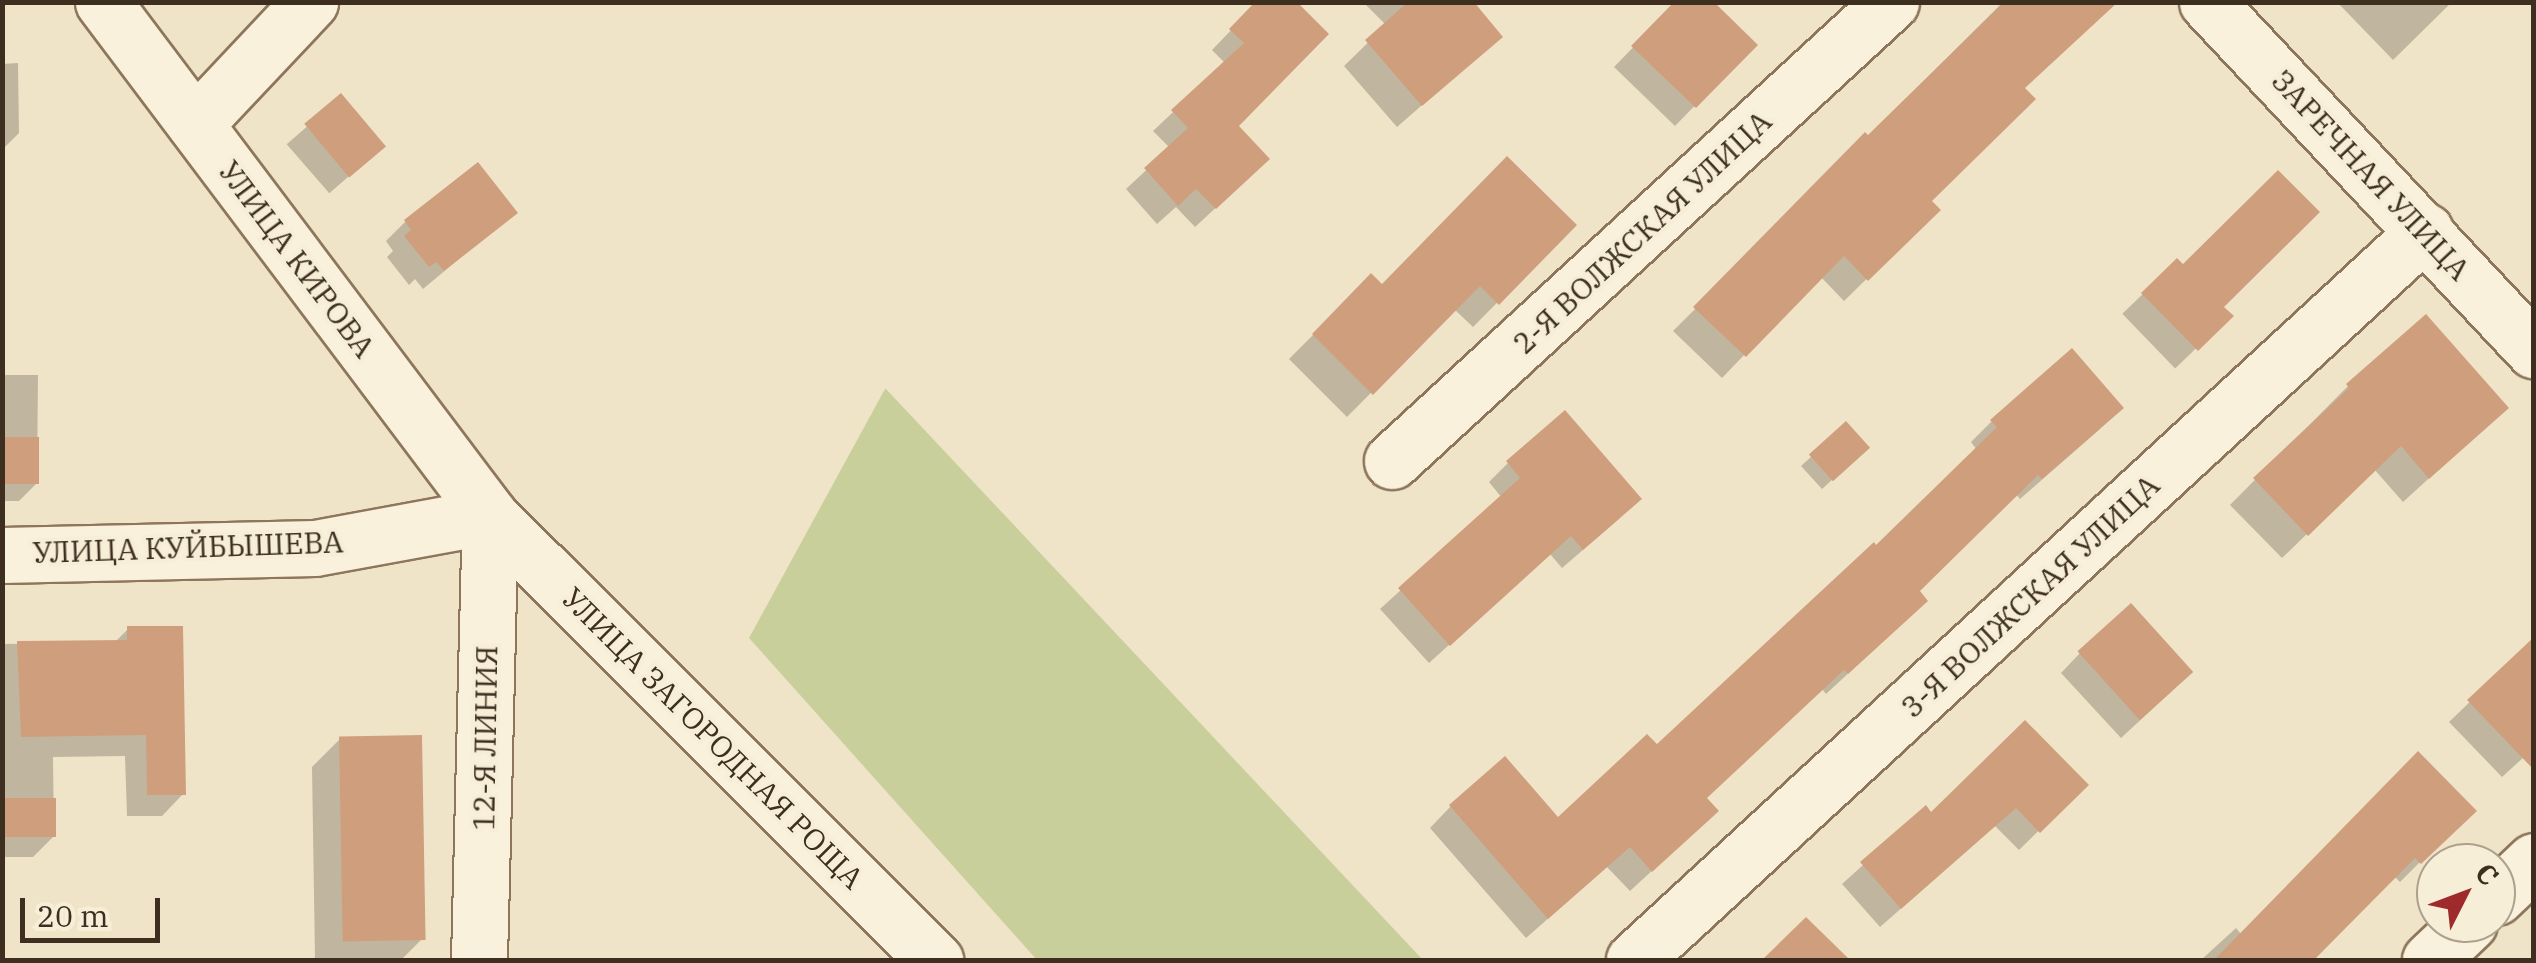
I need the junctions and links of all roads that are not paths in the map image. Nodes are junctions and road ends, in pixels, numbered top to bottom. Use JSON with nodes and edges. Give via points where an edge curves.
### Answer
{"nodes":[{"id":1,"x":103,"y":2,"type":"edge"},
{"id":2,"x":310,"y":2,"type":"edge"},
{"id":3,"x":1891,"y":2,"type":"edge"},
{"id":4,"x":2207,"y":2,"type":"edge"},
{"id":5,"x":196,"y":124,"type":"junction"},
{"id":6,"x":2425,"y":231,"type":"junction"},
{"id":7,"x":2534,"y":350,"type":"edge"},
{"id":8,"x":1392,"y":461,"type":"dead end"},
{"id":9,"x":490,"y":516,"type":"junction"},
{"id":10,"x":2,"y":554,"type":"edge"},
{"id":11,"x":479,"y":960,"type":"edge"},
{"id":12,"x":935,"y":960,"type":"edge"},
{"id":13,"x":1634,"y":960,"type":"edge"}],
"edges":[{"from":1,"to":5,"type":"street","name":"УЛИЦА КИРОВА"},
{"from":2,"to":5,"type":"street"},
{"from":3,"to":8,"type":"street","name":"2-Я ВОЛЖСКАЯ УЛИЦА"},
{"from":4,"to":6,"type":"street","name":"ЗАРЕЧНАЯ УЛИЦА"},
{"from":5,"to":9,"type":"street","name":"УЛИЦА КИРОВА"},
{"from":6,"to":7,"type":"street","name":"ЗАРЕЧНАЯ УЛИЦА"},
{"from":6,"to":13,"type":"street","name":"3-Я ВОЛЖСКАЯ УЛИЦА"},
{"from":9,"to":10,"type":"street","name":"УЛИЦА КУЙБЫШЕВА","via":[[315,548]]},
{"from":9,"to":11,"type":"street","name":"12-Я ЛИНИЯ"},
{"from":9,"to":12,"type":"street","name":"УЛИЦА ЗАГОРОДНАЯ РОЩА"}]}
